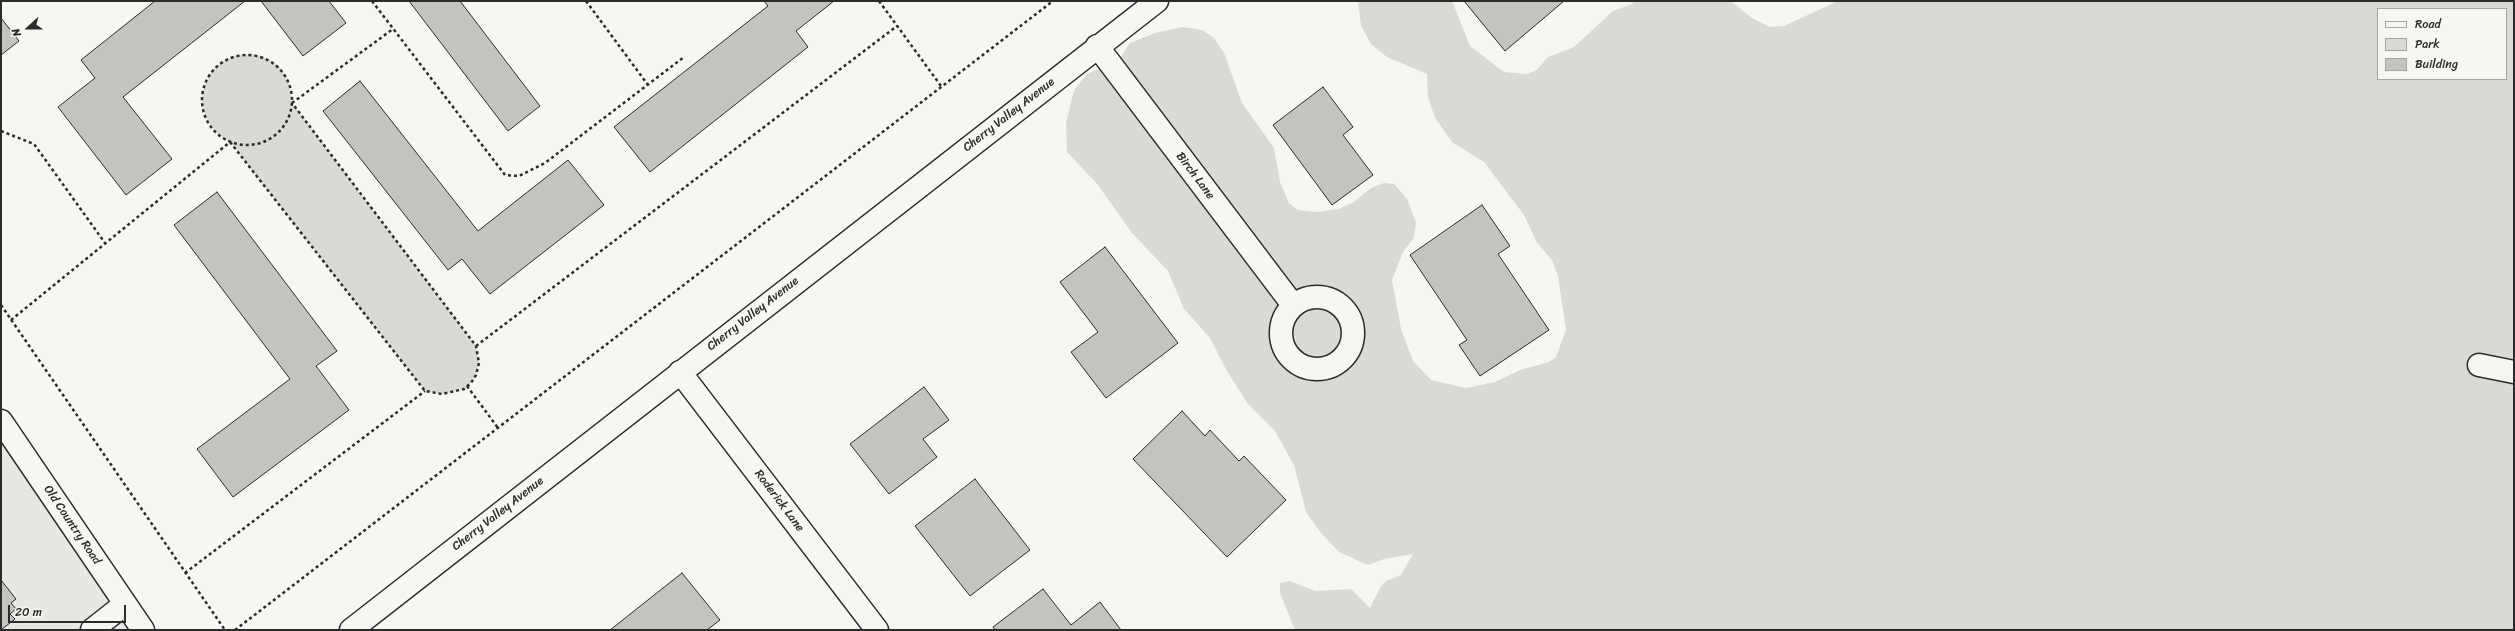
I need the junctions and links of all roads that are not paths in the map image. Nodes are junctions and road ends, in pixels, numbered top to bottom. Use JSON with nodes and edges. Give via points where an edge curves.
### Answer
{"nodes":[{"id":1,"x":1157,"y":1,"type":"edge"},
{"id":2,"x":1097,"y":46,"type":"junction"},
{"id":3,"x":1293,"y":305,"type":"dead end"},
{"id":4,"x":2479,"y":365,"type":"dead end"},
{"id":5,"x":680,"y":372,"type":"junction"},
{"id":6,"x":2514,"y":372,"type":"edge"},
{"id":7,"x":1,"y":421,"type":"edge"},
{"id":8,"x":126,"y":604,"type":"junction"},
{"id":9,"x":92,"y":630,"type":"edge"},
{"id":10,"x":143,"y":630,"type":"edge"},
{"id":11,"x":351,"y":630,"type":"edge"},
{"id":12,"x":877,"y":630,"type":"edge"}],
"edges":[{"from":1,"to":2,"type":"street","name":"Cherry Valley Avenue"},
{"from":2,"to":3,"type":"street","name":"Birch Lane"},
{"from":2,"to":5,"type":"street","name":"Cherry Valley Avenue"},
{"from":4,"to":6,"type":"street"},
{"from":5,"to":11,"type":"street","name":"Cherry Valley Avenue"},
{"from":5,"to":12,"type":"street","name":"Roderick Lane"},
{"from":7,"to":8,"type":"street","name":"Old Country Road"},
{"from":8,"to":9,"type":"street"},
{"from":8,"to":10,"type":"street","name":"Old Country Road"}]}
